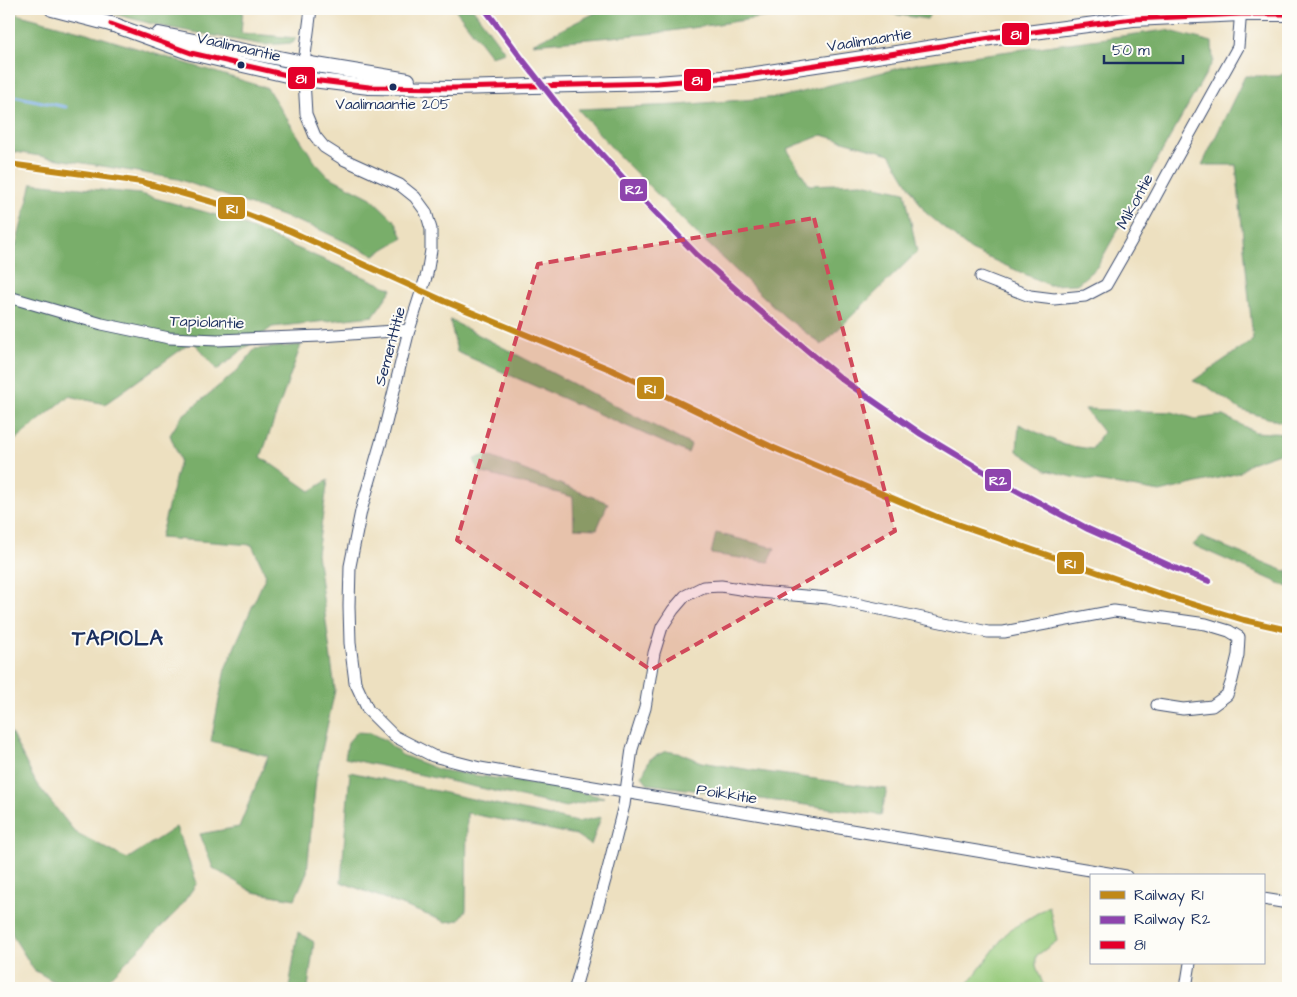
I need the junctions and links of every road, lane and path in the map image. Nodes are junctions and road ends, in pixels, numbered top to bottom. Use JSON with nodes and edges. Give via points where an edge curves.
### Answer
{"nodes":[{"id":1,"x":52,"y":9,"type":"edge"},
{"id":2,"x":311,"y":9,"type":"edge"},
{"id":3,"x":1241,"y":11,"type":"edge"},
{"id":4,"x":1288,"y":14,"type":"edge"},
{"id":5,"x":111,"y":24,"type":"junction"},
{"id":6,"x":304,"y":63,"type":"junction"},
{"id":7,"x":304,"y":79,"type":"junction"},
{"id":8,"x":453,"y":88,"type":"junction"},
{"id":9,"x":981,"y":277,"type":"dead end"},
{"id":10,"x":9,"y":297,"type":"edge"},
{"id":11,"x":409,"y":330,"type":"junction"},
{"id":12,"x":355,"y":682,"type":"joint"},
{"id":13,"x":1157,"y":705,"type":"dead end"},
{"id":14,"x":626,"y":793,"type":"junction"},
{"id":15,"x":1114,"y":874,"type":"edge"},
{"id":16,"x":1264,"y":899,"type":"edge"},
{"id":17,"x":1288,"y":903,"type":"edge"},
{"id":18,"x":1190,"y":964,"type":"edge"},
{"id":19,"x":575,"y":988,"type":"edge"},
{"id":20,"x":1186,"y":988,"type":"edge"}],
"edges":[{"from":1,"to":5,"type":"main road","name":"Vaalimaantie"},
{"from":2,"to":6,"type":"street","name":"Sementtitie"},
{"from":3,"to":4,"type":"main road","name":"Vaalimaantie"},
{"from":3,"to":8,"type":"main road","name":"Vaalimaantie","via":[[1133,18],[734,77],[657,83]]},
{"from":3,"to":9,"type":"street","name":"Mikontie","via":[[1238,47],[1106,285],[1085,296],[1054,299],[1030,296]]},
{"from":5,"to":6,"type":"main road","name":"Vaalimaantie"},
{"from":5,"to":7,"type":"main road","name":"Vaalimaantie","via":[[192,53]]},
{"from":6,"to":7,"type":"street","name":"Sementtitie"},
{"from":6,"to":8,"type":"main road","name":"Vaalimaantie"},
{"from":7,"to":8,"type":"main road","name":"Vaalimaantie","via":[[369,87]]},
{"from":7,"to":11,"type":"street","name":"Sementtitie","via":[[306,114],[315,136],[324,147],[400,185],[426,212],[431,229],[431,250],[427,274]]},
{"from":10,"to":11,"type":"street","name":"Tapiolantie","via":[[102,324],[169,338],[218,340]]},
{"from":11,"to":12,"type":"street","name":"Sementtitie","via":[[360,512],[350,566],[350,643]]},
{"from":12,"to":14,"type":"street","name":"Poikkitie","via":[[368,710],[394,736],[432,756],[480,768]]},
{"from":13,"to":14,"type":"street","via":[[1183,709],[1212,706],[1227,695],[1238,655],[1239,636],[1206,624],[1114,611],[1004,632],[988,632],[828,598],[721,586],[703,587],[685,596],[662,627],[632,750]]},
{"from":14,"to":15,"type":"street","name":"Poikkitie"},
{"from":14,"to":19,"type":"street"},
{"from":16,"to":17,"type":"street"},
{"from":18,"to":20,"type":"street"}]}
